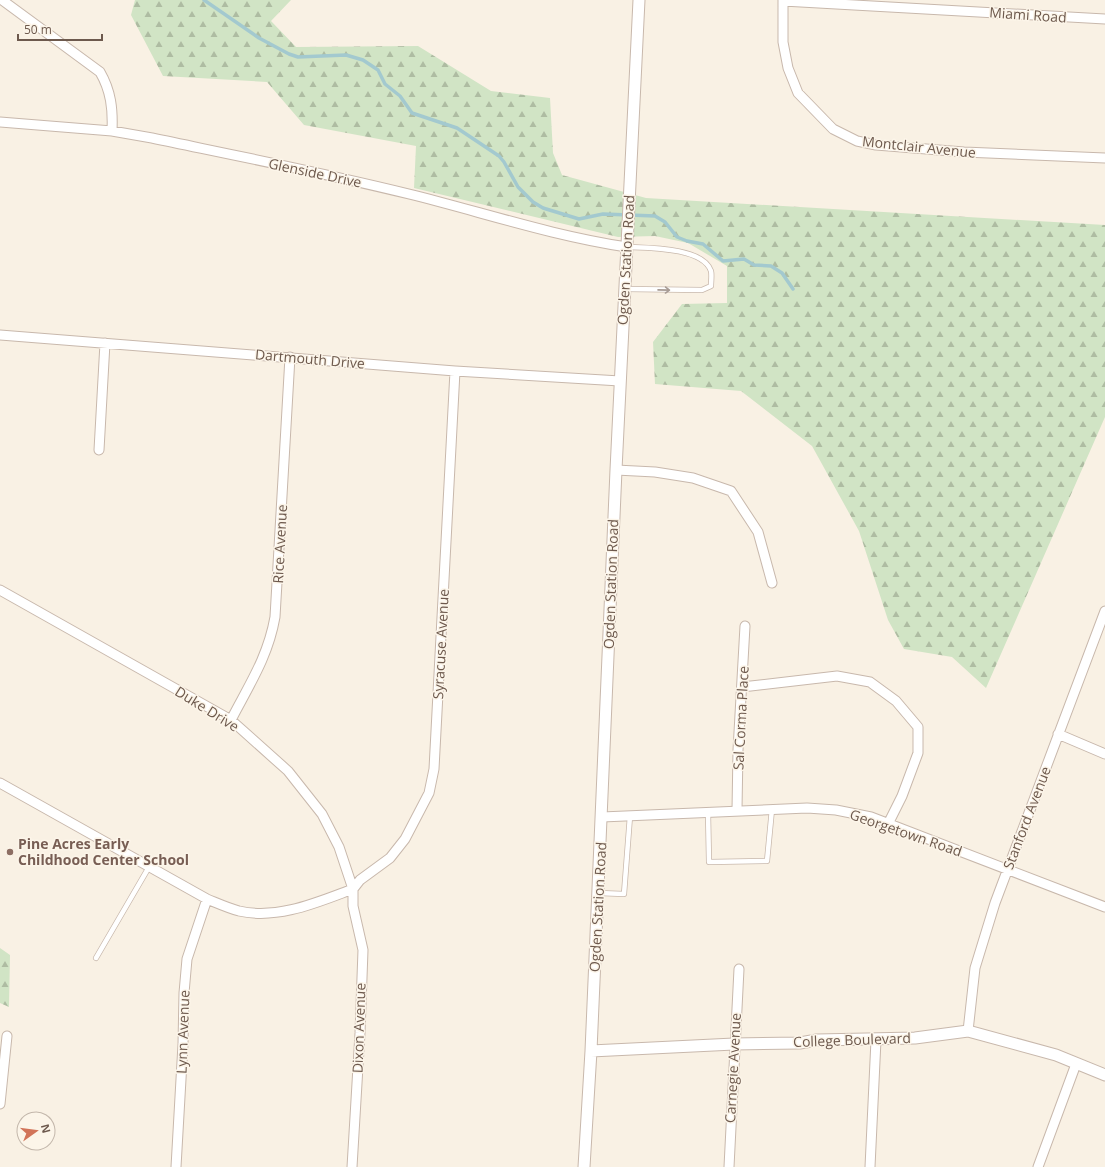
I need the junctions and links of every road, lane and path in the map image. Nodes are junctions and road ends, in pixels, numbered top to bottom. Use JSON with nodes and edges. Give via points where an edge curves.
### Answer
{"nodes":[{"id":1,"x":2,"y":0,"type":"edge"},
{"id":2,"x":639,"y":0,"type":"edge"},
{"id":3,"x":783,"y":1,"type":"edge"},
{"id":4,"x":1105,"y":19,"type":"edge"},
{"id":5,"x":0,"y":122,"type":"edge"},
{"id":6,"x":112,"y":131,"type":"junction"},
{"id":7,"x":1105,"y":158,"type":"edge"},
{"id":8,"x":627,"y":247,"type":"junction"},
{"id":9,"x":625,"y":289,"type":"junction"},
{"id":10,"x":0,"y":335,"type":"edge"},
{"id":11,"x":105,"y":343,"type":"junction"},
{"id":12,"x":290,"y":357,"type":"junction"},
{"id":13,"x":455,"y":371,"type":"junction"},
{"id":14,"x":620,"y":381,"type":"junction"},
{"id":15,"x":99,"y":450,"type":"dead end"},
{"id":16,"x":616,"y":470,"type":"junction"},
{"id":17,"x":772,"y":583,"type":"dead end"},
{"id":18,"x":0,"y":590,"type":"edge"},
{"id":19,"x":1105,"y":611,"type":"edge"},
{"id":20,"x":745,"y":626,"type":"dead end"},
{"id":21,"x":742,"y":687,"type":"junction"},
{"id":22,"x":230,"y":720,"type":"junction"},
{"id":23,"x":1058,"y":734,"type":"junction"},
{"id":24,"x":1105,"y":754,"type":"edge"},
{"id":25,"x":0,"y":783,"type":"edge"},
{"id":26,"x":772,"y":809,"type":"junction"},
{"id":27,"x":737,"y":810,"type":"junction"},
{"id":28,"x":708,"y":812,"type":"junction"},
{"id":29,"x":630,"y":816,"type":"junction"},
{"id":30,"x":602,"y":817,"type":"junction"},
{"id":31,"x":888,"y":824,"type":"junction"},
{"id":32,"x":149,"y":867,"type":"junction"},
{"id":33,"x":1008,"y":868,"type":"junction"},
{"id":34,"x":354,"y":889,"type":"junction"},
{"id":35,"x":599,"y":894,"type":"junction"},
{"id":36,"x":207,"y":899,"type":"junction"},
{"id":37,"x":1105,"y":907,"type":"edge"},
{"id":38,"x":96,"y":958,"type":"dead end"},
{"id":39,"x":739,"y":969,"type":"dead end"},
{"id":40,"x":968,"y":1030,"type":"junction"},
{"id":41,"x":7,"y":1036,"type":"dead end"},
{"id":42,"x":876,"y":1040,"type":"junction"},
{"id":43,"x":734,"y":1044,"type":"junction"},
{"id":44,"x":591,"y":1051,"type":"junction"},
{"id":45,"x":1076,"y":1064,"type":"junction"},
{"id":46,"x":1105,"y":1075,"type":"edge"},
{"id":47,"x":0,"y":1104,"type":"edge"},
{"id":48,"x":176,"y":1167,"type":"edge"},
{"id":49,"x":352,"y":1167,"type":"edge"},
{"id":50,"x":584,"y":1167,"type":"edge"},
{"id":51,"x":729,"y":1167,"type":"edge"},
{"id":52,"x":870,"y":1167,"type":"edge"},
{"id":53,"x":1038,"y":1167,"type":"edge"}],
"edges":[{"from":1,"to":6,"type":"street","via":[[100,72],[111,98]]},
{"from":2,"to":8,"type":"street","name":"Ogden Station Road"},
{"from":3,"to":4,"type":"street","name":"Miami Road"},
{"from":3,"to":7,"type":"street","name":"Montclair Avenue","via":[[783,42],[788,68],[798,93],[833,129],[857,141],[876,145],[964,152]]},
{"from":5,"to":6,"type":"street","name":"Glenside Drive"},
{"from":6,"to":8,"type":"street","name":"Glenside Drive","via":[[336,177],[540,229]]},
{"from":8,"to":9,"type":"street","name":"Ogden Station Road"},
{"from":9,"to":8,"type":"lane","one_way":true,"via":[[702,290],[711,286],[711,270],[701,258],[667,249]]},
{"from":9,"to":14,"type":"street","name":"Ogden Station Road"},
{"from":10,"to":11,"type":"street","name":"Dartmouth Drive"},
{"from":11,"to":12,"type":"street","name":"Dartmouth Drive"},
{"from":11,"to":15,"type":"street"},
{"from":12,"to":13,"type":"street","name":"Dartmouth Drive"},
{"from":12,"to":22,"type":"street","name":"Rice Avenue","via":[[275,617],[271,639]]},
{"from":13,"to":14,"type":"street","name":"Dartmouth Drive"},
{"from":13,"to":34,"type":"street","name":"Syracuse Avenue","via":[[434,769],[429,793],[405,839],[390,858],[360,880]]},
{"from":14,"to":16,"type":"street","name":"Ogden Station Road"},
{"from":16,"to":17,"type":"street","via":[[655,472],[693,478],[731,491],[758,532]]},
{"from":16,"to":30,"type":"street","name":"Ogden Station Road"},
{"from":18,"to":22,"type":"street","name":"Duke Drive"},
{"from":19,"to":23,"type":"street","name":"Stanford Avenue"},
{"from":20,"to":21,"type":"street","name":"Sal Corma Place"},
{"from":21,"to":27,"type":"street","name":"Sal Corma Place"},
{"from":21,"to":31,"type":"street","via":[[837,676],[870,682],[896,701],[918,727],[918,753]]},
{"from":22,"to":34,"type":"street","name":"Duke Drive","via":[[288,771],[322,814],[339,847]]},
{"from":23,"to":24,"type":"street"},
{"from":23,"to":33,"type":"street","name":"Stanford Avenue"},
{"from":25,"to":32,"type":"street"},
{"from":26,"to":27,"type":"street","name":"Georgetown Road"},
{"from":26,"to":28,"type":"lane","via":[[767,861],[709,862]]},
{"from":26,"to":31,"type":"street","name":"Georgetown Road","via":[[836,810],[871,817]]},
{"from":27,"to":28,"type":"street","name":"Georgetown Road"},
{"from":28,"to":29,"type":"street","name":"Georgetown Road"},
{"from":29,"to":30,"type":"street","name":"Georgetown Road"},
{"from":29,"to":35,"type":"lane","via":[[624,894]]},
{"from":30,"to":35,"type":"street","name":"Ogden Station Road"},
{"from":31,"to":33,"type":"street","name":"Georgetown Road"},
{"from":32,"to":36,"type":"street"},
{"from":32,"to":38,"type":"lane"},
{"from":33,"to":37,"type":"street","name":"Georgetown Road"},
{"from":33,"to":40,"type":"street","name":"Stanford Avenue","via":[[975,968]]},
{"from":34,"to":36,"type":"street","via":[[313,904],[260,913],[239,911]]},
{"from":34,"to":49,"type":"street","name":"Dixon Avenue","via":[[353,906],[363,950]]},
{"from":35,"to":44,"type":"street","name":"Ogden Station Road"},
{"from":36,"to":48,"type":"street","name":"Lynn Avenue","via":[[187,958]]},
{"from":39,"to":43,"type":"street","name":"Carnegie Avenue"},
{"from":40,"to":42,"type":"street","name":"College Boulevard","via":[[915,1038]]},
{"from":40,"to":45,"type":"street","name":"College Boulevard","via":[[1056,1055]]},
{"from":41,"to":47,"type":"street"},
{"from":42,"to":43,"type":"street","name":"College Boulevard"},
{"from":42,"to":52,"type":"street"},
{"from":43,"to":44,"type":"street","name":"College Boulevard"},
{"from":43,"to":51,"type":"street","name":"Carnegie Avenue"},
{"from":44,"to":50,"type":"street","name":"Ogden Station Road"},
{"from":45,"to":46,"type":"street","name":"College Boulevard"},
{"from":45,"to":53,"type":"street"}]}
